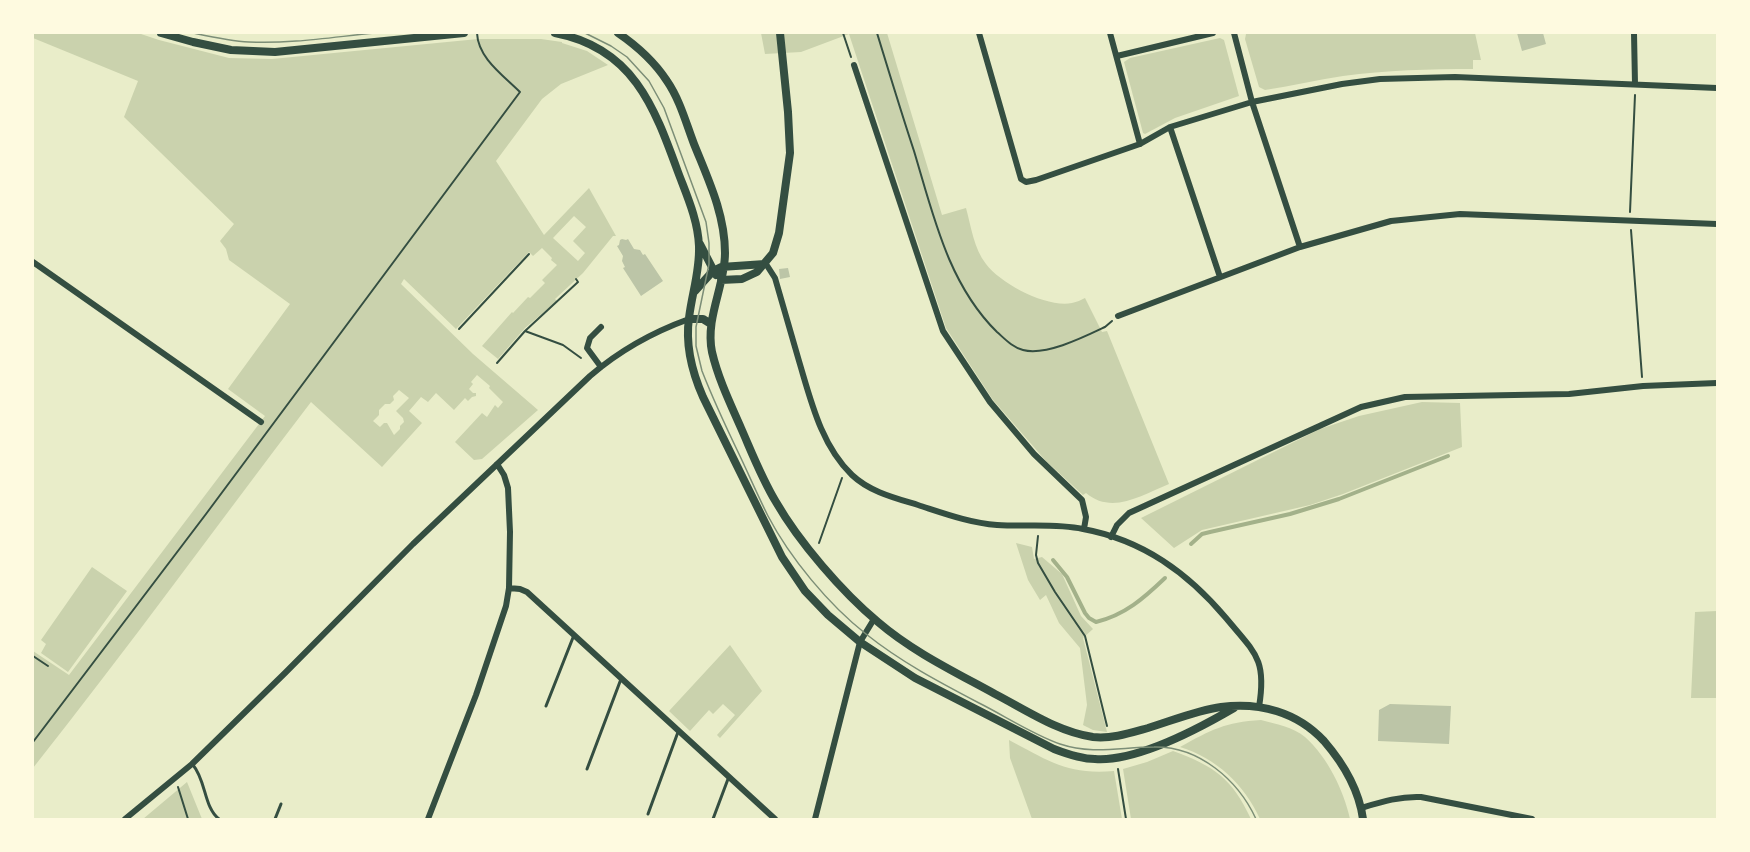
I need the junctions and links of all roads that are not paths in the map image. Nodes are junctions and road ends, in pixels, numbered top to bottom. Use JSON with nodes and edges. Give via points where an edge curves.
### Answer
{"nodes":[{"id":1,"x":161,"y":33,"type":"edge"},
{"id":2,"x":464,"y":33,"type":"edge"},
{"id":3,"x":555,"y":33,"type":"edge"},
{"id":4,"x":618,"y":33,"type":"edge"},
{"id":5,"x":780,"y":33,"type":"edge"},
{"id":6,"x":979,"y":33,"type":"edge"},
{"id":7,"x":1110,"y":33,"type":"edge"},
{"id":8,"x":1213,"y":33,"type":"edge"},
{"id":9,"x":1234,"y":33,"type":"edge"},
{"id":10,"x":1634,"y":33,"type":"edge"},
{"id":11,"x":1117,"y":56,"type":"junction"},
{"id":12,"x":854,"y":65,"type":"road end"},
{"id":13,"x":1635,"y":84,"type":"junction"},
{"id":14,"x":1717,"y":88,"type":"edge"},
{"id":15,"x":1252,"y":102,"type":"junction"},
{"id":16,"x":1170,"y":127,"type":"junction"},
{"id":17,"x":1140,"y":144,"type":"junction"},
{"id":18,"x":1717,"y":224,"type":"edge"},
{"id":19,"x":698,"y":241,"type":"junction"},
{"id":20,"x":1300,"y":247,"type":"junction"},
{"id":21,"x":33,"y":262,"type":"edge"},
{"id":22,"x":766,"y":264,"type":"junction"},
{"id":23,"x":724,"y":266,"type":"junction"},
{"id":24,"x":713,"y":272,"type":"junction"},
{"id":25,"x":1220,"y":277,"type":"junction"},
{"id":26,"x":721,"y":280,"type":"junction"},
{"id":27,"x":695,"y":291,"type":"junction"},
{"id":28,"x":1118,"y":316,"type":"road end"},
{"id":29,"x":689,"y":319,"type":"junction"},
{"id":30,"x":711,"y":324,"type":"junction"},
{"id":31,"x":601,"y":327,"type":"dead end"},
{"id":32,"x":601,"y":367,"type":"junction"},
{"id":33,"x":1717,"y":383,"type":"edge"},
{"id":34,"x":261,"y":422,"type":"dead end"},
{"id":35,"x":497,"y":464,"type":"junction"},
{"id":36,"x":1084,"y":529,"type":"junction"},
{"id":37,"x":1111,"y":537,"type":"junction"},
{"id":38,"x":508,"y":588,"type":"junction"},
{"id":39,"x":874,"y":619,"type":"junction"},
{"id":40,"x":574,"y":635,"type":"junction"},
{"id":41,"x":860,"y":642,"type":"junction"},
{"id":42,"x":621,"y":679,"type":"junction"},
{"id":43,"x":546,"y":706,"type":"dead end"},
{"id":44,"x":1237,"y":706,"type":"junction"},
{"id":45,"x":1259,"y":707,"type":"junction"},
{"id":46,"x":1183,"y":718,"type":"junction"},
{"id":47,"x":678,"y":732,"type":"junction"},
{"id":48,"x":1188,"y":732,"type":"junction"},
{"id":49,"x":192,"y":764,"type":"junction"},
{"id":50,"x":587,"y":768,"type":"dead end"},
{"id":51,"x":729,"y":777,"type":"junction"},
{"id":52,"x":281,"y":804,"type":"dead end"},
{"id":53,"x":1361,"y":808,"type":"junction"},
{"id":54,"x":648,"y":814,"type":"dead end"},
{"id":55,"x":125,"y":819,"type":"edge"},
{"id":56,"x":219,"y":819,"type":"edge"},
{"id":57,"x":275,"y":819,"type":"edge"},
{"id":58,"x":428,"y":819,"type":"edge"},
{"id":59,"x":713,"y":819,"type":"edge"},
{"id":60,"x":775,"y":819,"type":"edge"},
{"id":61,"x":814,"y":819,"type":"edge"},
{"id":62,"x":1363,"y":819,"type":"edge"},
{"id":63,"x":1532,"y":819,"type":"edge"}],
"edges":[{"from":1,"to":2,"type":"street","via":[[231,50],[276,52]]},
{"from":3,"to":19,"type":"street","via":[[609,56],[645,94],[668,142]]},
{"from":4,"to":23,"type":"street","via":[[657,67],[678,101],[717,204]]},
{"from":5,"to":22,"type":"street","via":[[790,153],[779,232]]},
{"from":6,"to":17,"type":"street","via":[[1021,179],[1036,180]]},
{"from":7,"to":11,"type":"street"},
{"from":8,"to":11,"type":"street"},
{"from":9,"to":15,"type":"street"},
{"from":10,"to":13,"type":"street"},
{"from":11,"to":17,"type":"street"},
{"from":12,"to":36,"type":"street","via":[[943,331],[990,402],[1034,454],[1082,500]]},
{"from":13,"to":14,"type":"street"},
{"from":13,"to":15,"type":"street","via":[[1433,76],[1342,84]]},
{"from":15,"to":16,"type":"street"},
{"from":15,"to":20,"type":"street"},
{"from":16,"to":17,"type":"street"},
{"from":16,"to":25,"type":"street"},
{"from":18,"to":20,"type":"street","via":[[1460,214],[1391,220]]},
{"from":19,"to":24,"type":"street"},
{"from":19,"to":27,"type":"street"},
{"from":20,"to":25,"type":"street"},
{"from":21,"to":34,"type":"street"},
{"from":22,"to":23,"type":"street"},
{"from":22,"to":26,"type":"street","via":[[748,277]]},
{"from":22,"to":36,"type":"street","via":[[775,278],[820,428],[845,467],[865,485],[931,509],[997,525]]},
{"from":23,"to":24,"type":"street"},
{"from":23,"to":26,"type":"street"},
{"from":24,"to":26,"type":"street"},
{"from":24,"to":27,"type":"street"},
{"from":25,"to":28,"type":"street"},
{"from":26,"to":30,"type":"street"},
{"from":27,"to":29,"type":"street"},
{"from":29,"to":30,"type":"street","via":[[703,319]]},
{"from":29,"to":32,"type":"street","via":[[630,347]]},
{"from":29,"to":41,"type":"street","via":[[688,345],[695,377],[769,531],[805,591]]},
{"from":30,"to":39,"type":"street","via":[[718,373],[778,506],[803,543]]},
{"from":31,"to":32,"type":"street","via":[[590,338],[587,348]]},
{"from":32,"to":35,"type":"street"},
{"from":33,"to":37,"type":"street","via":[[1569,394],[1405,397],[1360,407],[1129,513]]},
{"from":35,"to":38,"type":"street","via":[[508,488]]},
{"from":35,"to":49,"type":"street"},
{"from":36,"to":37,"type":"street"},
{"from":37,"to":45,"type":"street","via":[[1166,561],[1212,602],[1255,653],[1263,676]]},
{"from":38,"to":40,"type":"street","via":[[527,592]]},
{"from":38,"to":58,"type":"street","via":[[501,624]]},
{"from":39,"to":41,"type":"street"},
{"from":39,"to":46,"type":"street","via":[[925,656],[1070,731],[1110,737]]},
{"from":40,"to":42,"type":"street"},
{"from":40,"to":43,"type":"lane"},
{"from":41,"to":48,"type":"street","via":[[915,678],[1066,754],[1115,759],[1143,752]]},
{"from":41,"to":61,"type":"street"},
{"from":42,"to":47,"type":"street"},
{"from":42,"to":50,"type":"lane"},
{"from":44,"to":45,"type":"street"},
{"from":44,"to":46,"type":"street"},
{"from":44,"to":48,"type":"street"},
{"from":45,"to":53,"type":"street","via":[[1289,715],[1314,731],[1340,762]]},
{"from":46,"to":48,"type":"street","via":[[1192,722]]},
{"from":47,"to":51,"type":"street"},
{"from":47,"to":54,"type":"lane"},
{"from":49,"to":55,"type":"street"},
{"from":49,"to":56,"type":"lane"},
{"from":51,"to":59,"type":"lane"},
{"from":51,"to":60,"type":"street"},
{"from":52,"to":57,"type":"lane"},
{"from":53,"to":62,"type":"street"},
{"from":53,"to":63,"type":"street","via":[[1420,797]]}]}
